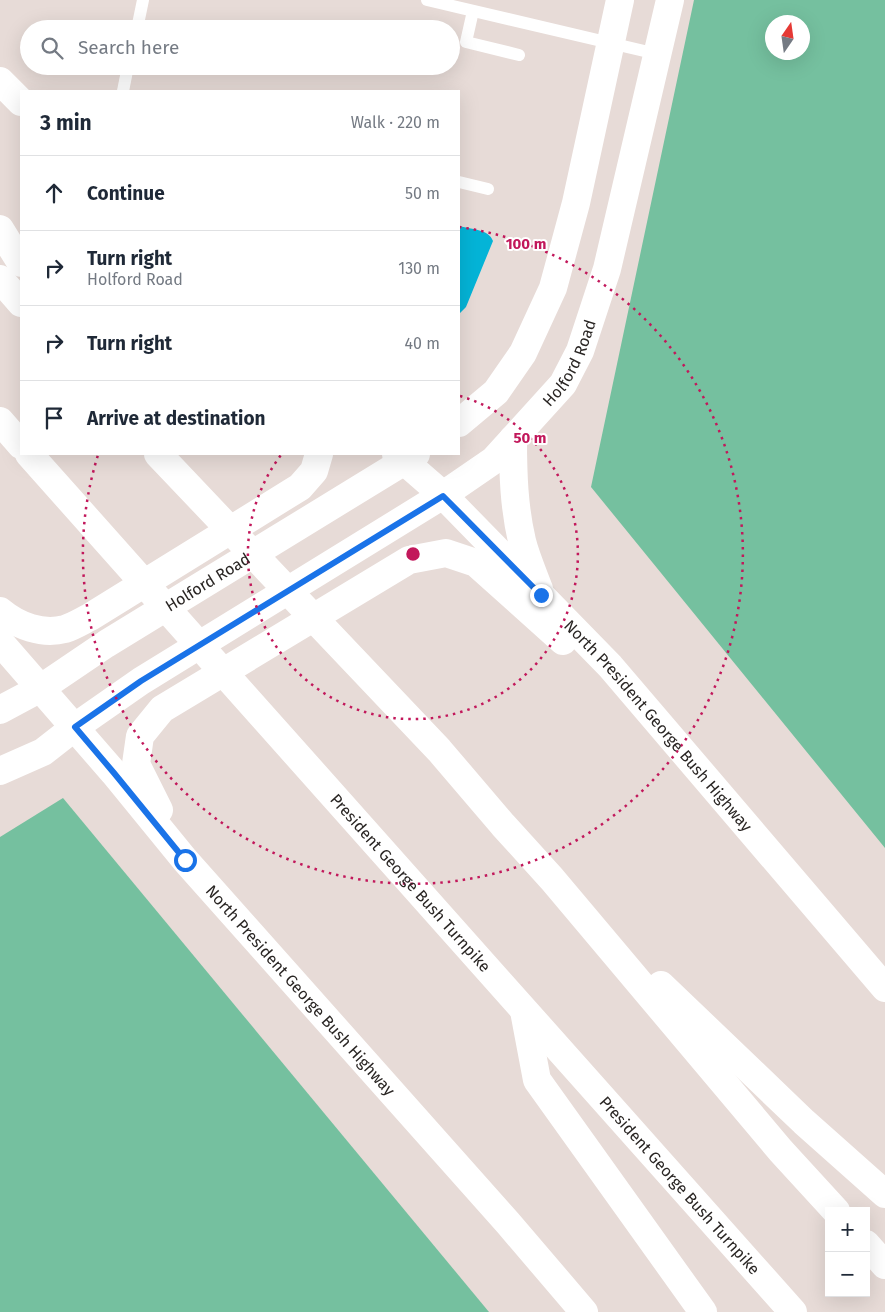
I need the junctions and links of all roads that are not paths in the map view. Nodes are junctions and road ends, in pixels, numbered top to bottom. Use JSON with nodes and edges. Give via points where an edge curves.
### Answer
{"nodes":[{"id":1,"x":143,"y":0,"type":"edge"},
{"id":2,"x":427,"y":0,"type":"edge"},
{"id":3,"x":620,"y":0,"type":"edge"},
{"id":4,"x":670,"y":0,"type":"edge"},
{"id":5,"x":473,"y":11,"type":"junction"},
{"id":6,"x":139,"y":20,"type":"edge"},
{"id":7,"x":610,"y":42,"type":"junction"},
{"id":8,"x":657,"y":54,"type":"junction"},
{"id":9,"x":519,"y":55,"type":"dead end"},
{"id":10,"x":126,"y":75,"type":"edge"},
{"id":11,"x":0,"y":81,"type":"edge"},
{"id":12,"x":123,"y":90,"type":"edge"},
{"id":13,"x":20,"y":101,"type":"edge"},
{"id":14,"x":460,"y":182,"type":"edge"},
{"id":15,"x":488,"y":189,"type":"dead end"},
{"id":16,"x":0,"y":229,"type":"edge"},
{"id":17,"x":20,"y":261,"type":"edge"},
{"id":18,"x":0,"y":279,"type":"edge"},
{"id":19,"x":20,"y":302,"type":"edge"},
{"id":20,"x":0,"y":421,"type":"edge"},
{"id":21,"x":460,"y":422,"type":"edge"},
{"id":22,"x":513,"y":439,"type":"junction"},
{"id":23,"x":20,"y":444,"type":"edge"},
{"id":24,"x":30,"y":455,"type":"edge"},
{"id":25,"x":159,"y":455,"type":"edge"},
{"id":26,"x":319,"y":455,"type":"edge"},
{"id":27,"x":405,"y":456,"type":"edge"},
{"id":28,"x":443,"y":496,"type":"junction"},
{"id":29,"x":541,"y":595,"type":"junction"},
{"id":30,"x":0,"y":611,"type":"edge"},
{"id":31,"x":0,"y":642,"type":"edge"},
{"id":32,"x":610,"y":666,"type":"junction"},
{"id":33,"x":41,"y":688,"type":"junction"},
{"id":34,"x":0,"y":710,"type":"edge"},
{"id":35,"x":75,"y":727,"type":"junction"},
{"id":36,"x":0,"y":771,"type":"edge"},
{"id":37,"x":185,"y":860,"type":"junction"},
{"id":38,"x":552,"y":879,"type":"junction"},
{"id":39,"x":885,"y":988,"type":"edge"},
{"id":40,"x":524,"y":1010,"type":"junction"},
{"id":41,"x":885,"y":1194,"type":"edge"},
{"id":42,"x":832,"y":1207,"type":"edge"},
{"id":43,"x":870,"y":1248,"type":"edge"},
{"id":44,"x":885,"y":1265,"type":"edge"},
{"id":45,"x":584,"y":1312,"type":"edge"},
{"id":46,"x":703,"y":1312,"type":"edge"},
{"id":47,"x":792,"y":1312,"type":"edge"}],
"edges":[{"from":1,"to":6,"type":"lane"},
{"from":2,"to":5,"type":"lane"},
{"from":3,"to":7,"type":"main road"},
{"from":4,"to":8,"type":"main road","name":"Holford Road"},
{"from":5,"to":7,"type":"lane"},
{"from":5,"to":9,"type":"lane","via":[[466,42]]},
{"from":7,"to":8,"type":"lane"},
{"from":7,"to":21,"type":"main road","via":[[576,203],[553,288],[523,353],[496,392]]},
{"from":8,"to":22,"type":"main road","name":"Holford Road","via":[[607,269],[580,351],[563,384]]},
{"from":10,"to":12,"type":"lane"},
{"from":11,"to":13,"type":"main road"},
{"from":14,"to":15,"type":"lane"},
{"from":16,"to":17,"type":"main road"},
{"from":18,"to":19,"type":"main road"},
{"from":20,"to":23,"type":"main road"},
{"from":22,"to":28,"type":"main road","name":"Holford Road","via":[[494,460]]},
{"from":22,"to":29,"type":"main road","via":[[515,502],[523,542]]},
{"from":24,"to":40,"type":"main road","name":"President George Bush Turnpike"},
{"from":25,"to":38,"type":"main road","via":[[439,750]]},
{"from":26,"to":30,"type":"main road","via":[[314,471],[300,487],[90,617],[64,629],[36,630]]},
{"from":27,"to":28,"type":"main road","name":"North President George Bush Highway"},
{"from":27,"to":33,"type":"main road","name":"Holford Road","via":[[338,502],[106,644]]},
{"from":28,"to":29,"type":"main road","name":"North President George Bush Highway"},
{"from":28,"to":35,"type":"main road","name":"Holford Road","via":[[141,681]]},
{"from":29,"to":32,"type":"main road","name":"North President George Bush Highway"},
{"from":31,"to":33,"type":"main road","name":"North President George Bush Highway"},
{"from":32,"to":37,"type":"main road","via":[[561,640],[476,563],[446,553],[409,560],[162,709],[140,736],[136,764]]},
{"from":32,"to":39,"type":"main road","name":"North President George Bush Highway"},
{"from":33,"to":34,"type":"main road","name":"Holford Road"},
{"from":33,"to":35,"type":"main road","name":"North President George Bush Highway"},
{"from":35,"to":36,"type":"main road","name":"Holford Road","via":[[43,752]]},
{"from":35,"to":37,"type":"main road","name":"North President George Bush Highway"},
{"from":37,"to":45,"type":"main road","name":"North President George Bush Highway"},
{"from":38,"to":41,"type":"main road","via":[[804,1122]]},
{"from":38,"to":42,"type":"main road","via":[[781,1151]]},
{"from":40,"to":46,"type":"main road","via":[[537,1080]]},
{"from":40,"to":47,"type":"main road","name":"President George Bush Turnpike"},
{"from":43,"to":44,"type":"main road"}]}
